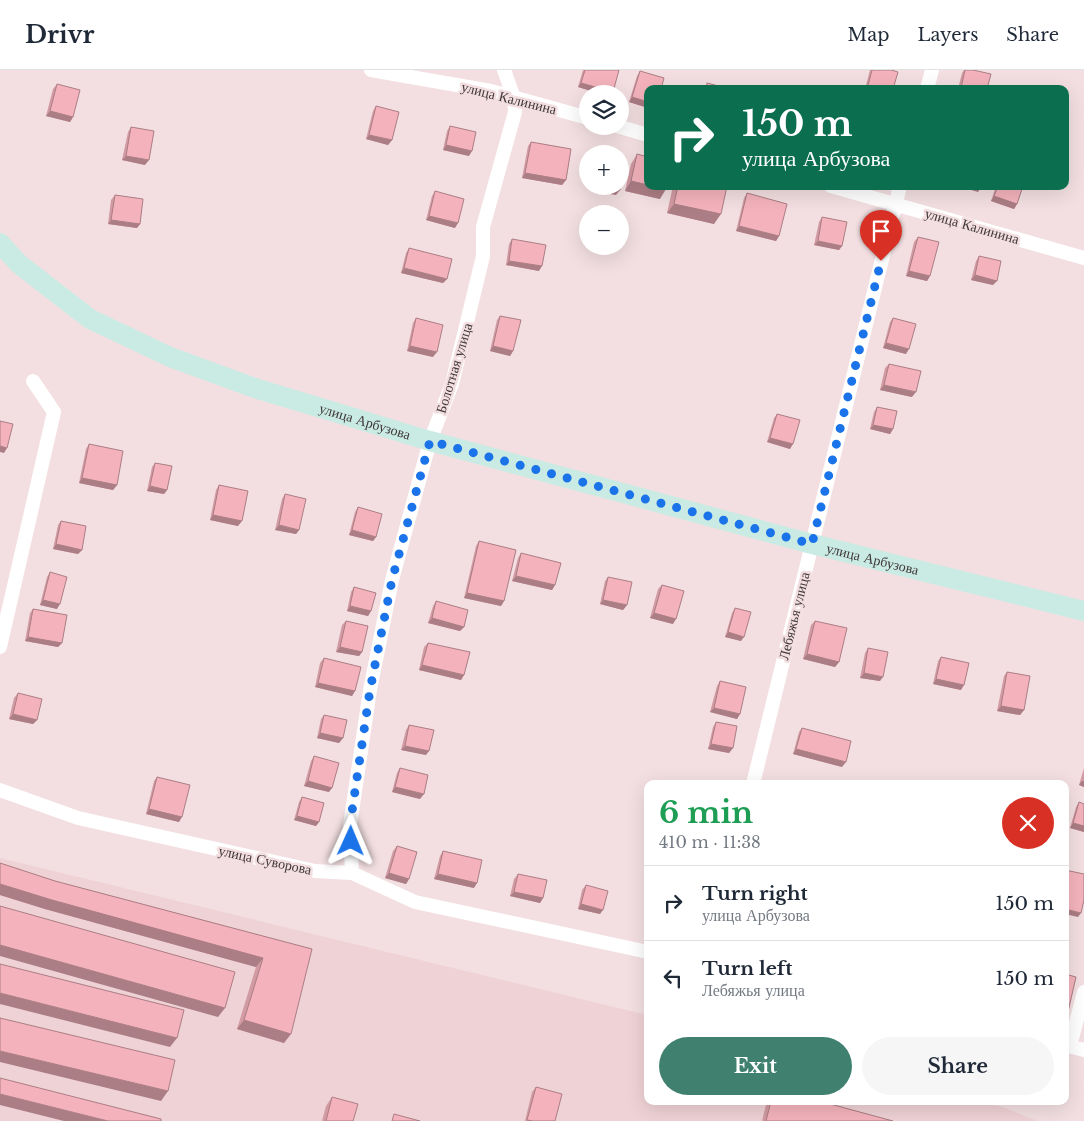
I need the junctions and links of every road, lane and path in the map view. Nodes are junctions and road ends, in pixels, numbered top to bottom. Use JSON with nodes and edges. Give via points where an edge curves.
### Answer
{"nodes":[{"id":1,"x":371,"y":70,"type":"edge"},
{"id":2,"x":504,"y":70,"type":"edge"},
{"id":3,"x":932,"y":70,"type":"edge"},
{"id":4,"x":927,"y":85,"type":"edge"},
{"id":5,"x":514,"y":98,"type":"junction"},
{"id":6,"x":579,"y":116,"type":"edge"},
{"id":7,"x":629,"y":130,"type":"edge"},
{"id":8,"x":644,"y":134,"type":"edge"},
{"id":9,"x":845,"y":190,"type":"edge"},
{"id":10,"x":899,"y":190,"type":"edge"},
{"id":11,"x":895,"y":204,"type":"junction"},
{"id":12,"x":0,"y":242,"type":"edge"},
{"id":13,"x":1084,"y":258,"type":"edge"},
{"id":14,"x":33,"y":381,"type":"dead end"},
{"id":15,"x":430,"y":441,"type":"junction"},
{"id":16,"x":812,"y":544,"type":"junction"},
{"id":17,"x":1084,"y":611,"type":"edge"},
{"id":18,"x":0,"y":647,"type":"edge"},
{"id":19,"x":753,"y":780,"type":"edge"},
{"id":20,"x":0,"y":790,"type":"edge"},
{"id":21,"x":352,"y":873,"type":"junction"},
{"id":22,"x":644,"y":951,"type":"edge"},
{"id":23,"x":1084,"y":992,"type":"edge"},
{"id":24,"x":1069,"y":1040,"type":"edge"},
{"id":25,"x":1069,"y":1046,"type":"edge"},
{"id":26,"x":1084,"y":1050,"type":"edge"}],
"edges":[{"from":1,"to":5,"type":"street","name":"улица Калинина"},
{"from":2,"to":5,"type":"street","name":"Болотная улица"},
{"from":3,"to":4,"type":"street"},
{"from":5,"to":6,"type":"street","name":"улица Калинина"},
{"from":5,"to":15,"type":"street","name":"Болотная улица","via":[[515,112],[483,227],[483,256],[473,303],[452,384]]},
{"from":7,"to":8,"type":"street"},
{"from":9,"to":11,"type":"street","name":"улица Калинина"},
{"from":10,"to":11,"type":"street","name":"Лебяжья улица"},
{"from":11,"to":13,"type":"street","name":"улица Калинина"},
{"from":11,"to":16,"type":"street","name":"Лебяжья улица"},
{"from":12,"to":15,"type":"street","name":"улица Арбузова","via":[[19,264],[90,319],[170,357],[255,388]]},
{"from":14,"to":18,"type":"street","via":[[54,412]]},
{"from":15,"to":16,"type":"street","name":"улица Арбузова"},
{"from":15,"to":21,"type":"street","name":"Болотная улица","via":[[392,580],[370,690],[350,825]]},
{"from":16,"to":17,"type":"street","name":"улица Арбузова"},
{"from":16,"to":19,"type":"street","name":"Лебяжья улица"},
{"from":20,"to":21,"type":"street","name":"улица Суворова","via":[[87,820],[315,871]]},
{"from":21,"to":22,"type":"street","name":"улица Суворова","via":[[415,902]]},
{"from":23,"to":24,"type":"street"},
{"from":25,"to":26,"type":"street"}]}
